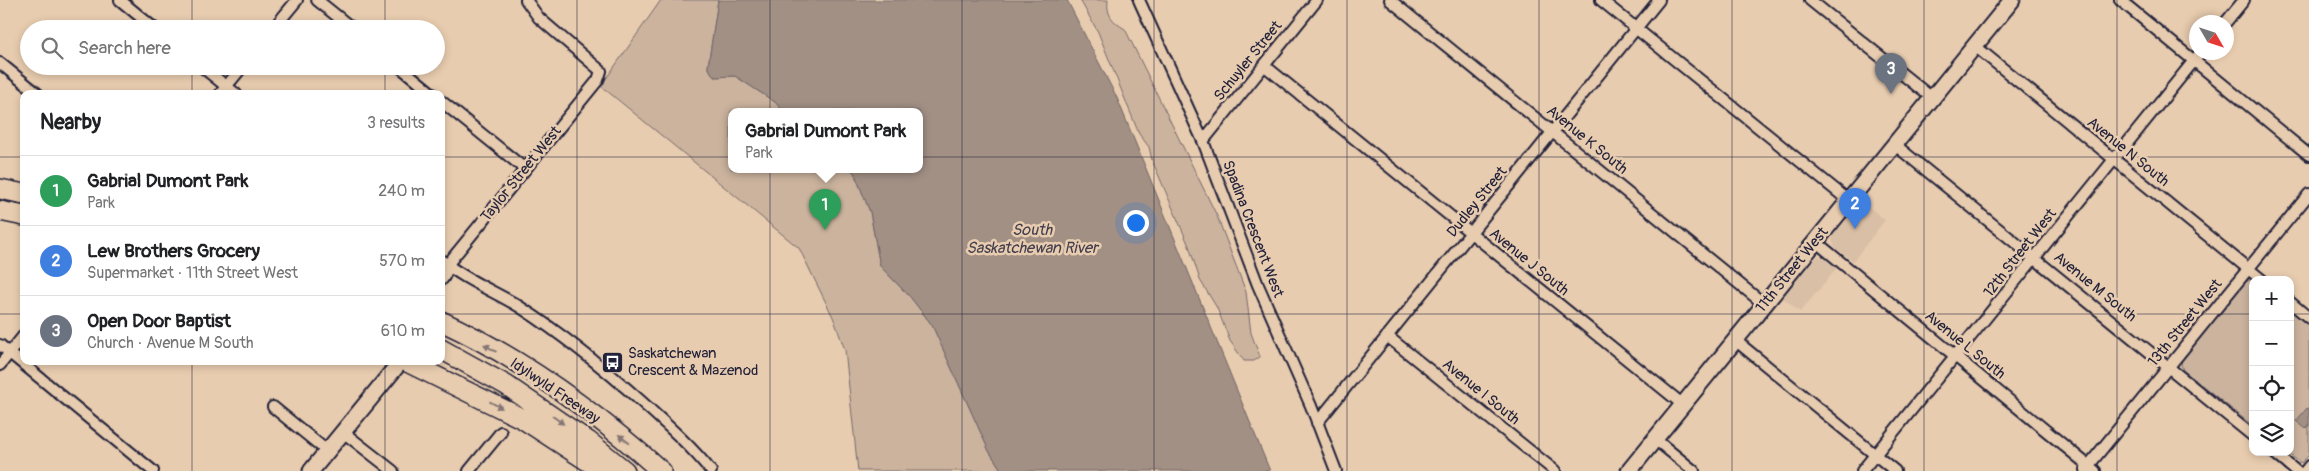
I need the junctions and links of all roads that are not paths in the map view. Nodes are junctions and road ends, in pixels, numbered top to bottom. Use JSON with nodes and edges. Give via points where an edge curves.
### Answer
{"nodes":[{"id":1,"x":120,"y":0,"type":"edge"},
{"id":2,"x":297,"y":0,"type":"edge"},
{"id":3,"x":318,"y":0,"type":"edge"},
{"id":4,"x":526,"y":0,"type":"edge"},
{"id":5,"x":1139,"y":0,"type":"edge"},
{"id":6,"x":1318,"y":0,"type":"edge"},
{"id":7,"x":1390,"y":0,"type":"edge"},
{"id":8,"x":1601,"y":0,"type":"edge"},
{"id":9,"x":1659,"y":0,"type":"edge"},
{"id":10,"x":1810,"y":0,"type":"edge"},
{"id":11,"x":2012,"y":0,"type":"edge"},
{"id":12,"x":2120,"y":0,"type":"edge"},
{"id":13,"x":2244,"y":0,"type":"edge"},
{"id":14,"x":2232,"y":15,"type":"edge"},
{"id":15,"x":144,"y":20,"type":"edge"},
{"id":16,"x":280,"y":20,"type":"edge"},
{"id":17,"x":342,"y":20,"type":"edge"},
{"id":18,"x":1636,"y":29,"type":"junction"},
{"id":19,"x":1976,"y":46,"type":"junction"},
{"id":20,"x":2189,"y":50,"type":"edge"},
{"id":21,"x":2196,"y":60,"type":"edge"},
{"id":22,"x":2201,"y":60,"type":"edge"},
{"id":23,"x":0,"y":63,"type":"edge"},
{"id":24,"x":1265,"y":66,"type":"junction"},
{"id":25,"x":210,"y":75,"type":"edge"},
{"id":26,"x":236,"y":75,"type":"edge"},
{"id":27,"x":410,"y":75,"type":"edge"},
{"id":28,"x":33,"y":90,"type":"edge"},
{"id":29,"x":224,"y":90,"type":"edge"},
{"id":30,"x":428,"y":90,"type":"edge"},
{"id":31,"x":1932,"y":98,"type":"junction"},
{"id":32,"x":445,"y":103,"type":"edge"},
{"id":33,"x":1553,"y":131,"type":"junction"},
{"id":34,"x":1202,"y":141,"type":"junction"},
{"id":35,"x":1894,"y":144,"type":"junction"},
{"id":36,"x":2309,"y":155,"type":"edge"},
{"id":37,"x":2114,"y":160,"type":"junction"},
{"id":38,"x":525,"y":169,"type":"junction"},
{"id":39,"x":0,"y":189,"type":"edge"},
{"id":40,"x":20,"y":193,"type":"edge"},
{"id":41,"x":2309,"y":194,"type":"edge"},
{"id":42,"x":1848,"y":200,"type":"junction"},
{"id":43,"x":0,"y":211,"type":"edge"},
{"id":44,"x":20,"y":215,"type":"edge"},
{"id":45,"x":1470,"y":234,"type":"junction"},
{"id":46,"x":1815,"y":241,"type":"junction"},
{"id":47,"x":2035,"y":258,"type":"junction"},
{"id":48,"x":445,"y":266,"type":"edge"},
{"id":49,"x":445,"y":269,"type":"edge"},
{"id":50,"x":2249,"y":269,"type":"junction"},
{"id":51,"x":2257,"y":276,"type":"edge"},
{"id":52,"x":1764,"y":304,"type":"junction"},
{"id":53,"x":2294,"y":305,"type":"edge"},
{"id":54,"x":2309,"y":318,"type":"edge"},
{"id":55,"x":445,"y":323,"type":"edge"},
{"id":56,"x":1387,"y":336,"type":"junction"},
{"id":57,"x":20,"y":340,"type":"edge"},
{"id":58,"x":1735,"y":340,"type":"junction"},
{"id":59,"x":0,"y":345,"type":"edge"},
{"id":60,"x":445,"y":351,"type":"edge"},
{"id":61,"x":10,"y":353,"type":"junction"},
{"id":62,"x":1955,"y":356,"type":"junction"},
{"id":63,"x":20,"y":361,"type":"edge"},
{"id":64,"x":0,"y":365,"type":"edge"},
{"id":65,"x":25,"y":365,"type":"edge"},
{"id":66,"x":400,"y":365,"type":"edge"},
{"id":67,"x":411,"y":365,"type":"edge"},
{"id":68,"x":2169,"y":367,"type":"junction"},
{"id":69,"x":1682,"y":404,"type":"junction"},
{"id":70,"x":273,"y":407,"type":"dead end"},
{"id":71,"x":1317,"y":423,"type":"junction"},
{"id":72,"x":343,"y":432,"type":"junction"},
{"id":73,"x":501,"y":432,"type":"dead end"},
{"id":74,"x":2249,"y":433,"type":"edge"},
{"id":75,"x":1655,"y":439,"type":"junction"},
{"id":76,"x":327,"y":451,"type":"junction"},
{"id":77,"x":1875,"y":454,"type":"junction"},
{"id":78,"x":2278,"y":456,"type":"edge"},
{"id":79,"x":2309,"y":466,"type":"edge"},
{"id":80,"x":2090,"y":469,"type":"edge"},
{"id":81,"x":153,"y":471,"type":"edge"},
{"id":82,"x":311,"y":471,"type":"edge"},
{"id":83,"x":393,"y":471,"type":"edge"},
{"id":84,"x":469,"y":471,"type":"edge"},
{"id":85,"x":602,"y":471,"type":"edge"},
{"id":86,"x":625,"y":471,"type":"edge"},
{"id":87,"x":661,"y":471,"type":"edge"},
{"id":88,"x":711,"y":471,"type":"edge"},
{"id":89,"x":1336,"y":471,"type":"edge"},
{"id":90,"x":1555,"y":471,"type":"edge"},
{"id":91,"x":1629,"y":471,"type":"edge"},
{"id":92,"x":1694,"y":471,"type":"edge"},
{"id":93,"x":1862,"y":471,"type":"edge"},
{"id":94,"x":1895,"y":471,"type":"edge"},
{"id":95,"x":2296,"y":471,"type":"edge"},
{"id":96,"x":2304,"y":471,"type":"edge"}],
"edges":[{"from":1,"to":15,"type":"street"},
{"from":2,"to":16,"type":"street"},
{"from":3,"to":17,"type":"street"},
{"from":4,"to":38,"type":"street","name":"Taylor Street West","via":[[539,18],[601,71],[598,80]]},
{"from":5,"to":34,"type":"street","name":"Spadina Crescent West"},
{"from":6,"to":24,"type":"street","name":"Schuyler Street"},
{"from":7,"to":33,"type":"street","name":"Avenue K South"},
{"from":8,"to":18,"type":"street"},
{"from":9,"to":18,"type":"street","name":"Dudley Street"},
{"from":10,"to":31,"type":"street"},
{"from":11,"to":19,"type":"street","name":"11th Street West"},
{"from":12,"to":20,"type":"street"},
{"from":13,"to":14,"type":"street"},
{"from":18,"to":33,"type":"street","name":"Dudley Street"},
{"from":18,"to":42,"type":"street"},
{"from":19,"to":31,"type":"street","name":"11th Street West"},
{"from":19,"to":37,"type":"street","name":"Avenue N South"},
{"from":21,"to":37,"type":"street","name":"12th Street West"},
{"from":22,"to":36,"type":"street"},
{"from":23,"to":28,"type":"street"},
{"from":24,"to":34,"type":"street","name":"Schuyler Street"},
{"from":24,"to":45,"type":"street","name":"Avenue J South"},
{"from":25,"to":29,"type":"street"},
{"from":26,"to":29,"type":"street"},
{"from":27,"to":30,"type":"street"},
{"from":31,"to":35,"type":"street","name":"11th Street West"},
{"from":32,"to":38,"type":"street"},
{"from":33,"to":45,"type":"street","name":"Dudley Street"},
{"from":33,"to":52,"type":"street","name":"Avenue K South"},
{"from":34,"to":71,"type":"street","name":"Spadina Crescent West","via":[[1258,285]]},
{"from":35,"to":42,"type":"street","name":"11th Street West"},
{"from":35,"to":47,"type":"street","name":"Avenue M South"},
{"from":37,"to":47,"type":"street","name":"12th Street West"},
{"from":37,"to":50,"type":"street","name":"Avenue N South"},
{"from":38,"to":48,"type":"street","name":"Taylor Street West"},
{"from":39,"to":40,"type":"highway"},
{"from":41,"to":50,"type":"street","name":"13th Street West"},
{"from":42,"to":46,"type":"street","name":"11th Street West"},
{"from":43,"to":44,"type":"highway"},
{"from":45,"to":56,"type":"street","name":"Dudley Street"},
{"from":45,"to":69,"type":"street","name":"Avenue J South"},
{"from":46,"to":52,"type":"street","name":"11th Street West"},
{"from":46,"to":62,"type":"street","name":"Avenue L South"},
{"from":47,"to":62,"type":"street","name":"12th Street West"},
{"from":47,"to":68,"type":"street","name":"Avenue M South"},
{"from":49,"to":88,"type":"street","via":[[519,307],[572,342],[672,430]]},
{"from":50,"to":51,"type":"street","name":"Avenue N South"},
{"from":50,"to":68,"type":"street","name":"13th Street West"},
{"from":52,"to":58,"type":"street","name":"11th Street West"},
{"from":53,"to":54,"type":"street"},
{"from":87,"to":55,"type":"highway","name":"Idylwyld Freeway","one_way":true,"via":[[618,435],[529,371]]},
{"from":56,"to":71,"type":"street","name":"Dudley Street"},
{"from":56,"to":90,"type":"street","name":"Avenue I South"},
{"from":57,"to":61,"type":"street"},
{"from":58,"to":69,"type":"street","name":"11th Street West"},
{"from":58,"to":77,"type":"street"},
{"from":59,"to":61,"type":"street"},
{"from":60,"to":86,"type":"highway","name":"Idylwyld Freeway","one_way":true,"via":[[506,385],[581,436]]},
{"from":61,"to":63,"type":"street"},
{"from":61,"to":64,"type":"street"},
{"from":62,"to":77,"type":"street","name":"12th Street West"},
{"from":62,"to":80,"type":"street","name":"Avenue L South"},
{"from":65,"to":81,"type":"street"},
{"from":66,"to":72,"type":"street"},
{"from":67,"to":85,"type":"highway","one_way":true,"via":[[523,420]]},
{"from":68,"to":74,"type":"street","name":"Avenue M South"},
{"from":68,"to":80,"type":"street","name":"13th Street West"},
{"from":69,"to":75,"type":"street","name":"11th Street West"},
{"from":70,"to":76,"type":"street"},
{"from":71,"to":89,"type":"street","name":"Spadina Crescent West"},
{"from":72,"to":76,"type":"street"},
{"from":72,"to":83,"type":"street"},
{"from":73,"to":84,"type":"street"},
{"from":75,"to":91,"type":"street","name":"11th Street West"},
{"from":75,"to":92,"type":"street"},
{"from":76,"to":82,"type":"street"},
{"from":77,"to":93,"type":"street","name":"12th Street West"},
{"from":77,"to":94,"type":"street"},
{"from":78,"to":95,"type":"street"},
{"from":79,"to":96,"type":"street"}]}
